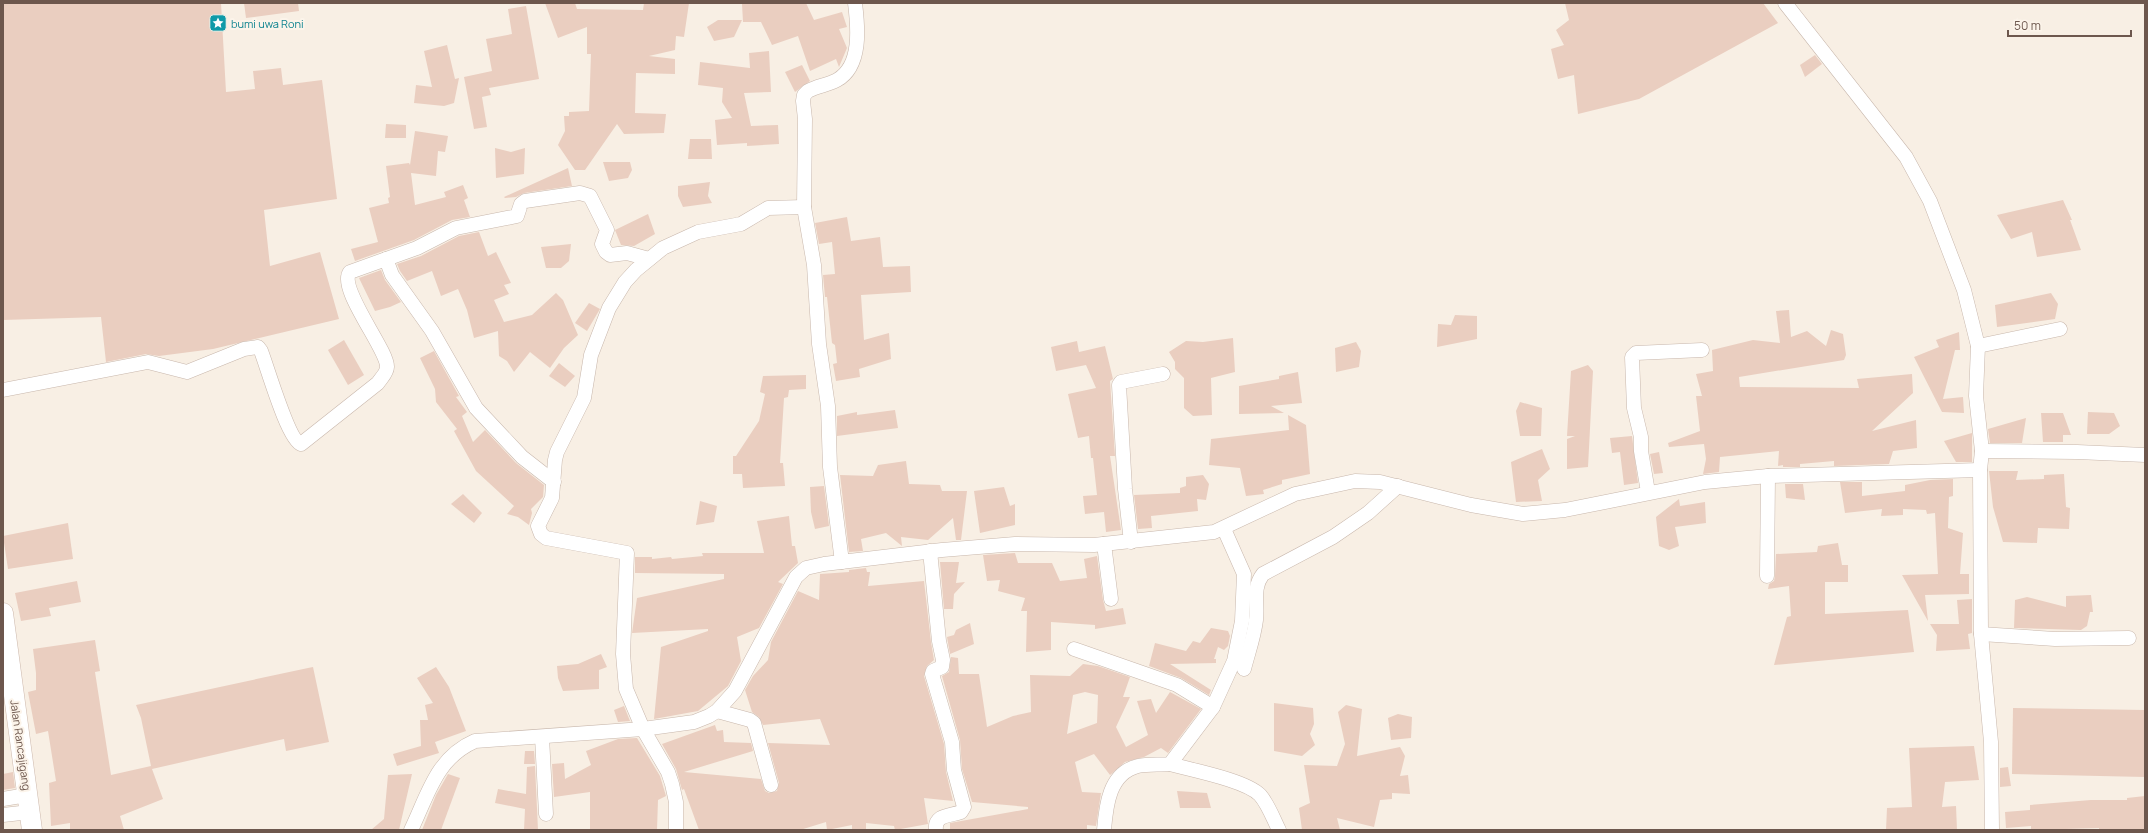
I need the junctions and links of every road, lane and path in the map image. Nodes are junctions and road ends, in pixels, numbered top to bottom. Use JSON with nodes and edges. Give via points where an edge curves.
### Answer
{"nodes":[{"id":1,"x":855,"y":3,"type":"edge"},
{"id":2,"x":1785,"y":3,"type":"edge"},
{"id":3,"x":804,"y":207,"type":"junction"},
{"id":4,"x":386,"y":259,"type":"junction"},
{"id":5,"x":649,"y":259,"type":"junction"},
{"id":6,"x":2060,"y":329,"type":"dead end"},
{"id":7,"x":1978,"y":346,"type":"junction"},
{"id":8,"x":1702,"y":350,"type":"dead end"},
{"id":9,"x":1163,"y":374,"type":"dead end"},
{"id":10,"x":3,"y":390,"type":"edge"},
{"id":11,"x":1982,"y":451,"type":"junction"},
{"id":12,"x":2145,"y":454,"type":"edge"},
{"id":13,"x":1980,"y":470,"type":"junction"},
{"id":14,"x":1768,"y":476,"type":"junction"},
{"id":15,"x":554,"y":482,"type":"junction"},
{"id":16,"x":1398,"y":486,"type":"junction"},
{"id":17,"x":1648,"y":492,"type":"junction"},
{"id":18,"x":1224,"y":529,"type":"junction"},
{"id":19,"x":1131,"y":542,"type":"junction"},
{"id":20,"x":1104,"y":544,"type":"junction"},
{"id":21,"x":930,"y":552,"type":"junction"},
{"id":22,"x":842,"y":562,"type":"junction"},
{"id":23,"x":1767,"y":576,"type":"dead end"},
{"id":24,"x":1111,"y":599,"type":"dead end"},
{"id":25,"x":3,"y":613,"type":"edge"},
{"id":26,"x":1981,"y":634,"type":"junction"},
{"id":27,"x":2129,"y":638,"type":"dead end"},
{"id":28,"x":1074,"y":649,"type":"dead end"},
{"id":29,"x":1244,"y":669,"type":"dead end"},
{"id":30,"x":1213,"y":707,"type":"junction"},
{"id":31,"x":717,"y":711,"type":"junction"},
{"id":32,"x":643,"y":729,"type":"junction"},
{"id":33,"x":542,"y":737,"type":"junction"},
{"id":34,"x":1170,"y":764,"type":"junction"},
{"id":35,"x":771,"y":785,"type":"dead end"},
{"id":36,"x":3,"y":799,"type":"edge"},
{"id":37,"x":30,"y":813,"type":"edge"},
{"id":38,"x":546,"y":814,"type":"dead end"},
{"id":39,"x":3,"y":816,"type":"edge"},
{"id":40,"x":411,"y":830,"type":"edge"},
{"id":41,"x":676,"y":830,"type":"edge"},
{"id":42,"x":936,"y":830,"type":"edge"},
{"id":43,"x":1104,"y":830,"type":"edge"},
{"id":44,"x":1279,"y":830,"type":"edge"},
{"id":45,"x":1992,"y":830,"type":"edge"}],
"edges":[{"from":1,"to":3,"type":"street","via":[[855,53],[851,66],[836,80],[811,89],[803,98]]},
{"from":2,"to":7,"type":"street","via":[[1895,142],[1914,170],[1930,201],[1964,290]]},
{"from":3,"to":5,"type":"street","via":[[768,208],[741,224],[706,230],[676,241]]},
{"from":3,"to":22,"type":"street","via":[[814,265],[819,344],[828,406],[830,467]]},
{"from":4,"to":5,"type":"street","via":[[416,248],[456,228],[517,216],[521,204],[525,201],[580,193],[590,196],[604,224],[606,233],[602,244],[606,252],[627,253]]},
{"from":4,"to":10,"type":"street","via":[[350,272],[347,279],[369,331],[384,356],[388,367],[386,373],[378,383],[336,414],[303,444],[295,441],[288,426],[258,347],[244,349],[187,372],[148,362]]},
{"from":4,"to":15,"type":"street","via":[[392,275],[432,331],[476,408],[522,457]]},
{"from":5,"to":15,"type":"street","via":[[625,282],[606,315],[591,355],[584,398],[555,460]]},
{"from":6,"to":7,"type":"street"},
{"from":7,"to":11,"type":"street","via":[[1976,396]]},
{"from":8,"to":17,"type":"street","via":[[1636,353],[1632,357],[1634,408],[1641,437]]},
{"from":9,"to":19,"type":"street","via":[[1121,382],[1118,386]]},
{"from":11,"to":12,"type":"street"},
{"from":11,"to":13,"type":"street"},
{"from":13,"to":14,"type":"street"},
{"from":13,"to":26,"type":"street"},
{"from":14,"to":17,"type":"street","via":[[1705,482]]},
{"from":14,"to":23,"type":"street"},
{"from":15,"to":32,"type":"street","via":[[552,498],[538,526],[541,534],[546,538],[627,553],[623,654],[625,684],[630,702]]},
{"from":16,"to":17,"type":"street","via":[[1471,505],[1523,514],[1617,501]]},
{"from":16,"to":18,"type":"street","via":[[1356,481],[1316,488],[1295,494]]},
{"from":16,"to":29,"type":"street","via":[[1368,513],[1333,538],[1263,574],[1257,582],[1256,619]]},
{"from":18,"to":19,"type":"street"},
{"from":18,"to":30,"type":"street","via":[[1243,570],[1242,621],[1230,673]]},
{"from":19,"to":20,"type":"street"},
{"from":20,"to":21,"type":"street","via":[[1015,544]]},
{"from":20,"to":24,"type":"street"},
{"from":21,"to":22,"type":"street"},
{"from":21,"to":42,"type":"street","via":[[943,660],[942,666],[932,674],[952,742],[954,770],[964,807],[961,812],[948,814],[939,819]]},
{"from":22,"to":31,"type":"street","via":[[806,568],[796,577],[735,691]]},
{"from":25,"to":37,"type":"main road","name":"Jalan Rancajigang"},
{"from":26,"to":27,"type":"street","via":[[2055,639]]},
{"from":26,"to":45,"type":"street","via":[[1991,742]]},
{"from":28,"to":30,"type":"street","via":[[1176,685]]},
{"from":30,"to":34,"type":"street"},
{"from":31,"to":32,"type":"street","via":[[694,722]]},
{"from":31,"to":35,"type":"street","via":[[750,720],[754,724]]},
{"from":32,"to":33,"type":"street"},
{"from":32,"to":41,"type":"street","via":[[668,772],[672,784],[676,802]]},
{"from":33,"to":38,"type":"street"},
{"from":33,"to":40,"type":"street","via":[[475,741],[462,747],[452,755],[431,785]]},
{"from":34,"to":43,"type":"street","via":[[1140,766],[1121,777],[1115,783],[1107,801]]},
{"from":34,"to":44,"type":"street","via":[[1236,782],[1255,791],[1266,804]]},
{"from":36,"to":37,"type":"street"},
{"from":37,"to":39,"type":"street"}]}
